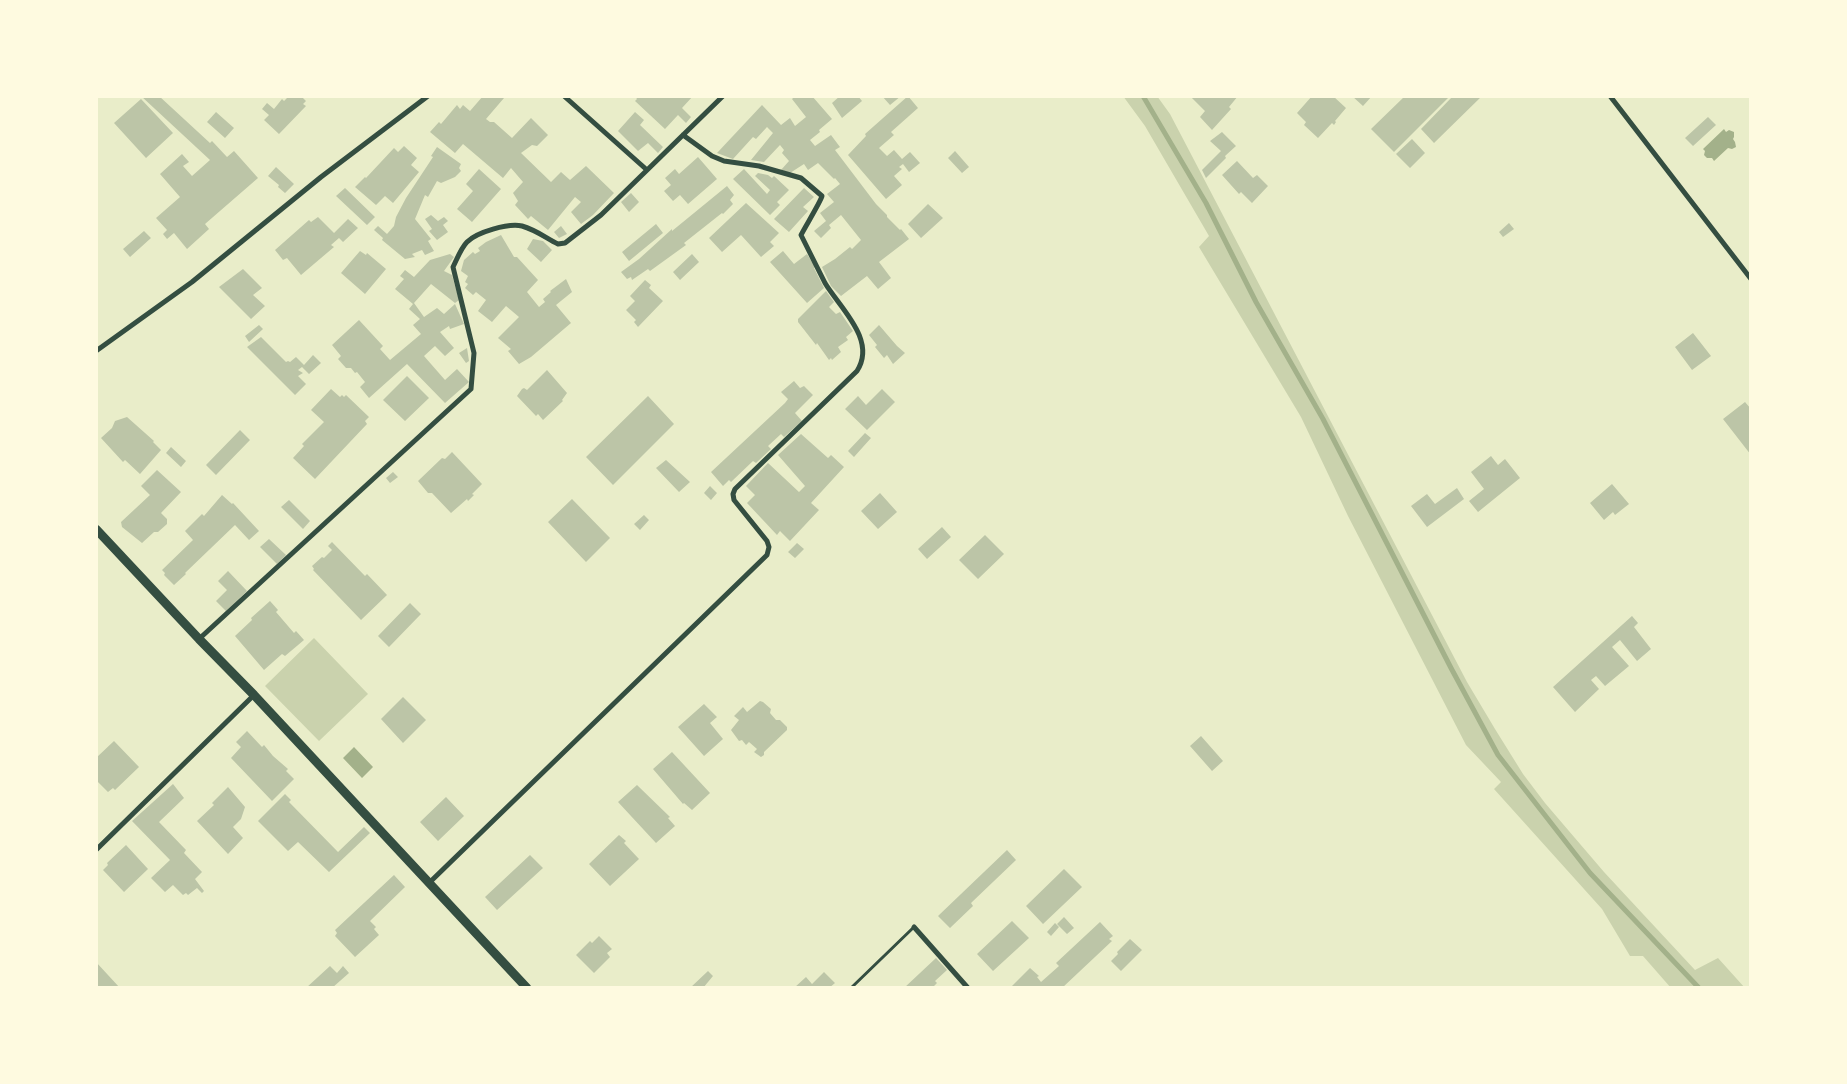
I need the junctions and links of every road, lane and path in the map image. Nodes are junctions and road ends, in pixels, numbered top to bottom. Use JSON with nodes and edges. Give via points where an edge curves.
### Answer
{"nodes":[{"id":1,"x":428,"y":96,"type":"edge"},
{"id":2,"x":564,"y":96,"type":"edge"},
{"id":3,"x":723,"y":96,"type":"edge"},
{"id":4,"x":1610,"y":96,"type":"edge"},
{"id":5,"x":683,"y":135,"type":"junction"},
{"id":6,"x":647,"y":170,"type":"junction"},
{"id":7,"x":1751,"y":279,"type":"edge"},
{"id":8,"x":96,"y":351,"type":"edge"},
{"id":9,"x":96,"y":529,"type":"edge"},
{"id":10,"x":198,"y":639,"type":"junction"},
{"id":11,"x":254,"y":695,"type":"junction"},
{"id":12,"x":96,"y":850,"type":"edge"},
{"id":13,"x":429,"y":884,"type":"junction"},
{"id":14,"x":914,"y":927,"type":"joint"},
{"id":15,"x":527,"y":988,"type":"edge"},
{"id":16,"x":852,"y":988,"type":"edge"},
{"id":17,"x":968,"y":988,"type":"edge"}],
"edges":[{"from":1,"to":8,"type":"street","via":[[321,177],[192,282]]},
{"from":2,"to":6,"type":"street"},
{"from":3,"to":5,"type":"street"},
{"from":4,"to":7,"type":"street"},
{"from":5,"to":6,"type":"street"},
{"from":5,"to":13,"type":"street","via":[[724,161],[759,166],[801,178],[822,196],[801,235],[826,284],[860,335],[863,362],[735,489],[734,500],[767,541],[767,555]]},
{"from":6,"to":10,"type":"street","via":[[601,215],[565,243],[558,244],[520,226],[497,228],[467,242],[453,266],[474,353],[471,389]]},
{"from":9,"to":10,"type":"street"},
{"from":10,"to":11,"type":"street"},
{"from":11,"to":12,"type":"street"},
{"from":11,"to":13,"type":"street"},
{"from":13,"to":15,"type":"street"},
{"from":14,"to":16,"type":"lane"},
{"from":14,"to":17,"type":"street"}]}
